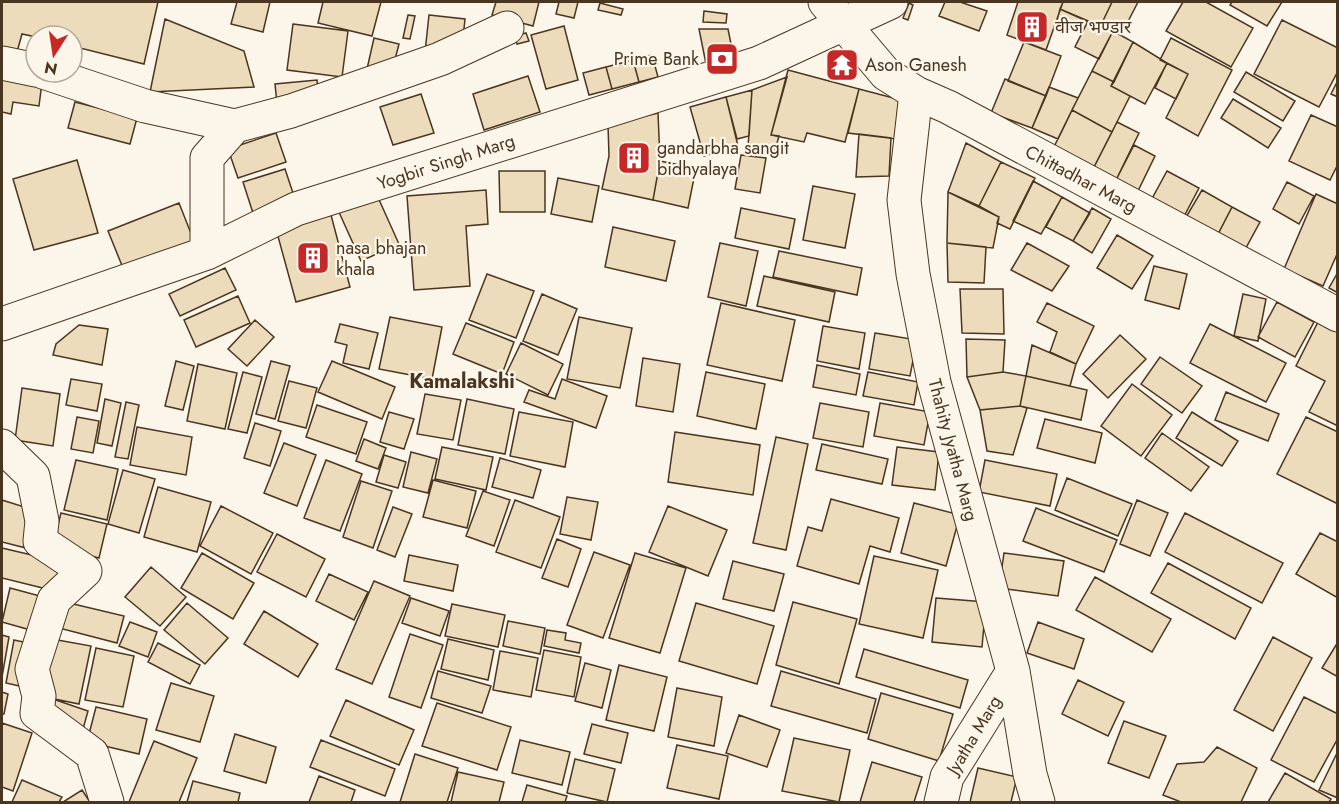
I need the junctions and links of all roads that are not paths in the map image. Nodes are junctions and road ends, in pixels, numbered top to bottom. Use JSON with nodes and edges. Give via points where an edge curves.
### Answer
{"nodes":[{"id":1,"x":891,"y":2,"type":"edge"},
{"id":2,"x":836,"y":8,"type":"edge"},
{"id":3,"x":507,"y":28,"type":"dead end"},
{"id":4,"x":2,"y":63,"type":"edge"},
{"id":5,"x":24,"y":68,"type":"edge"},
{"id":6,"x":80,"y":84,"type":"edge"},
{"id":7,"x":916,"y":93,"type":"junction"},
{"id":8,"x":235,"y":126,"type":"junction"},
{"id":9,"x":207,"y":254,"type":"junction"},
{"id":10,"x":1338,"y":315,"type":"edge"},
{"id":11,"x":2,"y":324,"type":"edge"},
{"id":12,"x":2,"y":446,"type":"edge"},
{"id":13,"x":1013,"y":671,"type":"junction"},
{"id":14,"x":107,"y":802,"type":"edge"},
{"id":15,"x":941,"y":802,"type":"edge"},
{"id":16,"x":1038,"y":802,"type":"edge"}],
"edges":[{"from":1,"to":2,"type":"street","name":"Yogbir Singh Marg"},
{"from":2,"to":7,"type":"street","name":"Chittadhar Marg","via":[[886,74]]},
{"from":2,"to":9,"type":"street","name":"Yogbir Singh Marg","via":[[759,63],[296,209]]},
{"from":3,"to":8,"type":"street","via":[[440,59],[291,111]]},
{"from":4,"to":5,"type":"street"},
{"from":6,"to":8,"type":"street","via":[[145,106]]},
{"from":7,"to":10,"type":"street","name":"Chittadhar Marg"},
{"from":7,"to":13,"type":"street","name":"Thahity Jyatha Marg","via":[[904,200],[913,274],[934,382]]},
{"from":8,"to":9,"type":"street","via":[[207,158]]},
{"from":9,"to":11,"type":"street","name":"Yogbir Singh Marg"},
{"from":12,"to":14,"type":"street","via":[[33,476],[42,521],[40,541],[85,571],[54,600],[32,669],[39,696],[38,713],[92,754]]},
{"from":13,"to":15,"type":"street","name":"Jyatha Marg","via":[[947,777]]},
{"from":13,"to":16,"type":"street","name":"Thahity Jyatha Marg"}]}
